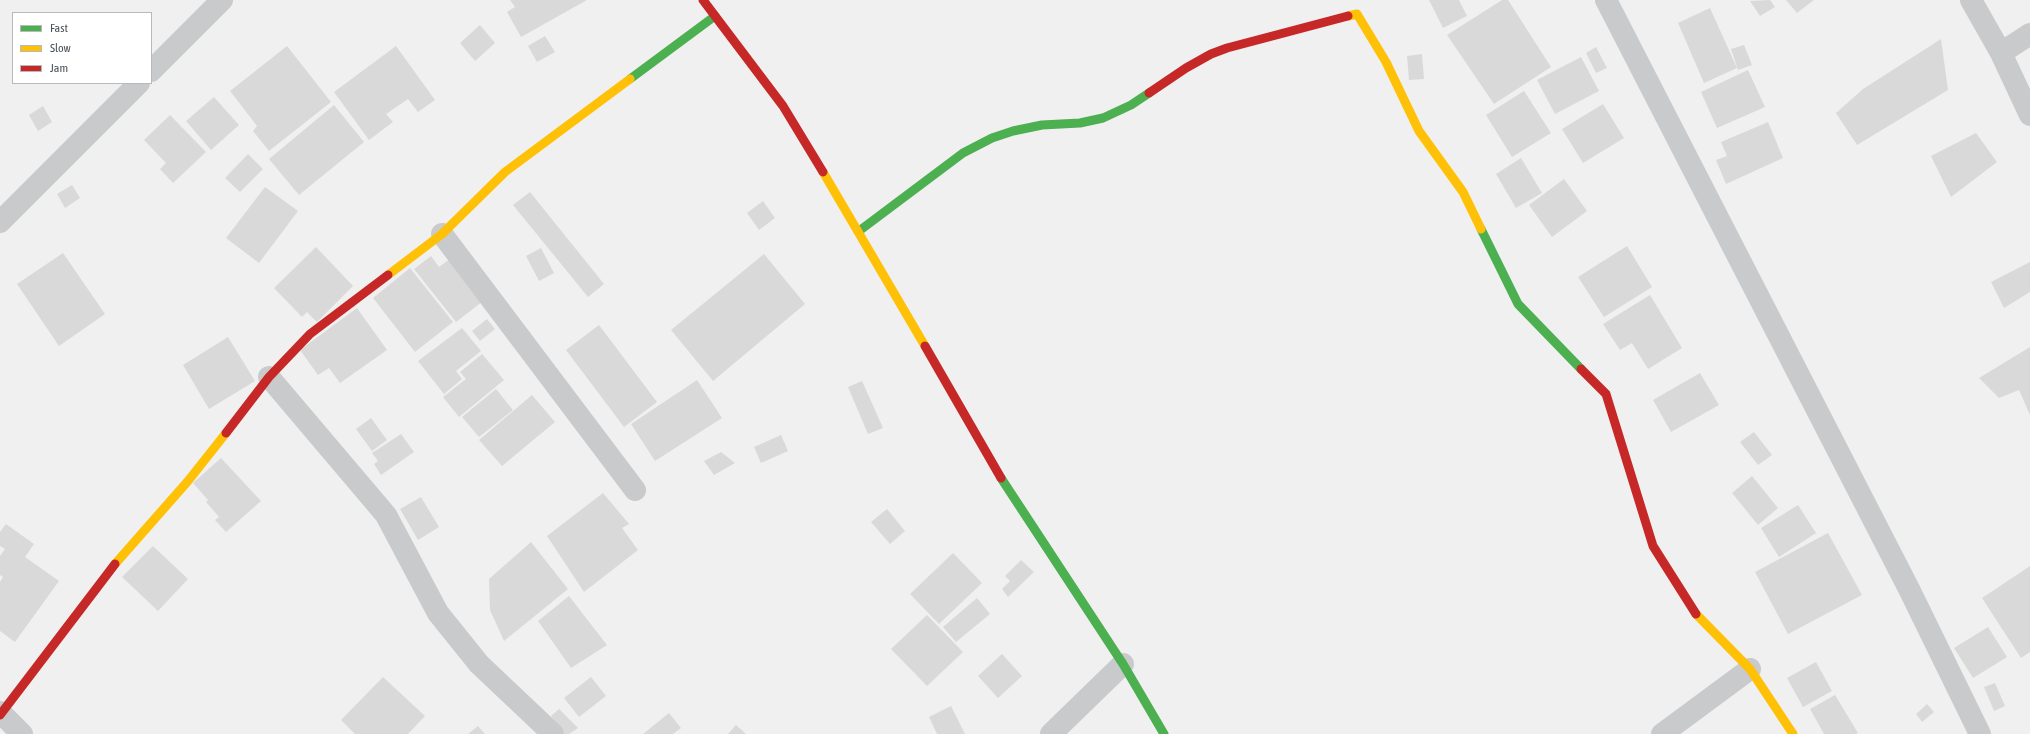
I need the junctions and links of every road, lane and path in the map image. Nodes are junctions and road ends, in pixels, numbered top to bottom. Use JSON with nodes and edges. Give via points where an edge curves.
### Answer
{"nodes":[{"id":1,"x":222,"y":0,"type":"edge"},
{"id":2,"x":703,"y":0,"type":"edge"},
{"id":3,"x":1606,"y":0,"type":"edge"},
{"id":4,"x":1971,"y":0,"type":"edge"},
{"id":5,"x":715,"y":16,"type":"junction"},
{"id":6,"x":2030,"y":34,"type":"edge"},
{"id":7,"x":2000,"y":53,"type":"junction"},
{"id":8,"x":152,"y":70,"type":"edge"},
{"id":9,"x":138,"y":84,"type":"edge"},
{"id":10,"x":2030,"y":115,"type":"edge"},
{"id":11,"x":0,"y":222,"type":"edge"},
{"id":12,"x":859,"y":231,"type":"junction"},
{"id":13,"x":442,"y":234,"type":"junction"},
{"id":14,"x":269,"y":377,"type":"junction"},
{"id":15,"x":635,"y":490,"type":"dead end"},
{"id":16,"x":1123,"y":664,"type":"junction"},
{"id":17,"x":1750,"y":669,"type":"junction"},
{"id":18,"x":1,"y":714,"type":"edge"},
{"id":19,"x":22,"y":734,"type":"edge"},
{"id":20,"x":553,"y":734,"type":"edge"},
{"id":21,"x":1051,"y":734,"type":"edge"},
{"id":22,"x":1164,"y":734,"type":"edge"},
{"id":23,"x":1662,"y":734,"type":"edge"},
{"id":24,"x":1793,"y":734,"type":"edge"},
{"id":25,"x":1980,"y":734,"type":"edge"}],
"edges":[{"from":1,"to":8,"type":"street"},
{"from":2,"to":5,"type":"street"},
{"from":3,"to":25,"type":"street","via":[[1905,582]]},
{"from":4,"to":7,"type":"street"},
{"from":5,"to":12,"type":"street","via":[[783,106]]},
{"from":5,"to":13,"type":"street","via":[[505,172]]},
{"from":6,"to":7,"type":"street"},
{"from":7,"to":10,"type":"street"},
{"from":9,"to":11,"type":"street"},
{"from":12,"to":16,"type":"street","via":[[1000,476]]},
{"from":12,"to":17,"type":"street","via":[[963,154],[992,138],[1042,125],[1080,123],[1103,118],[1131,105],[1211,54],[1357,14],[1386,62],[1420,131],[1463,192],[1518,304],[1606,394],[1653,546],[1693,611]]},
{"from":13,"to":14,"type":"street","via":[[310,334]]},
{"from":13,"to":15,"type":"street"},
{"from":14,"to":18,"type":"street","via":[[188,481],[110,569]]},
{"from":14,"to":20,"type":"street","via":[[386,515],[438,613],[479,664]]},
{"from":16,"to":21,"type":"street"},
{"from":16,"to":22,"type":"street"},
{"from":17,"to":23,"type":"street"},
{"from":17,"to":24,"type":"street"},
{"from":18,"to":19,"type":"street"}]}
